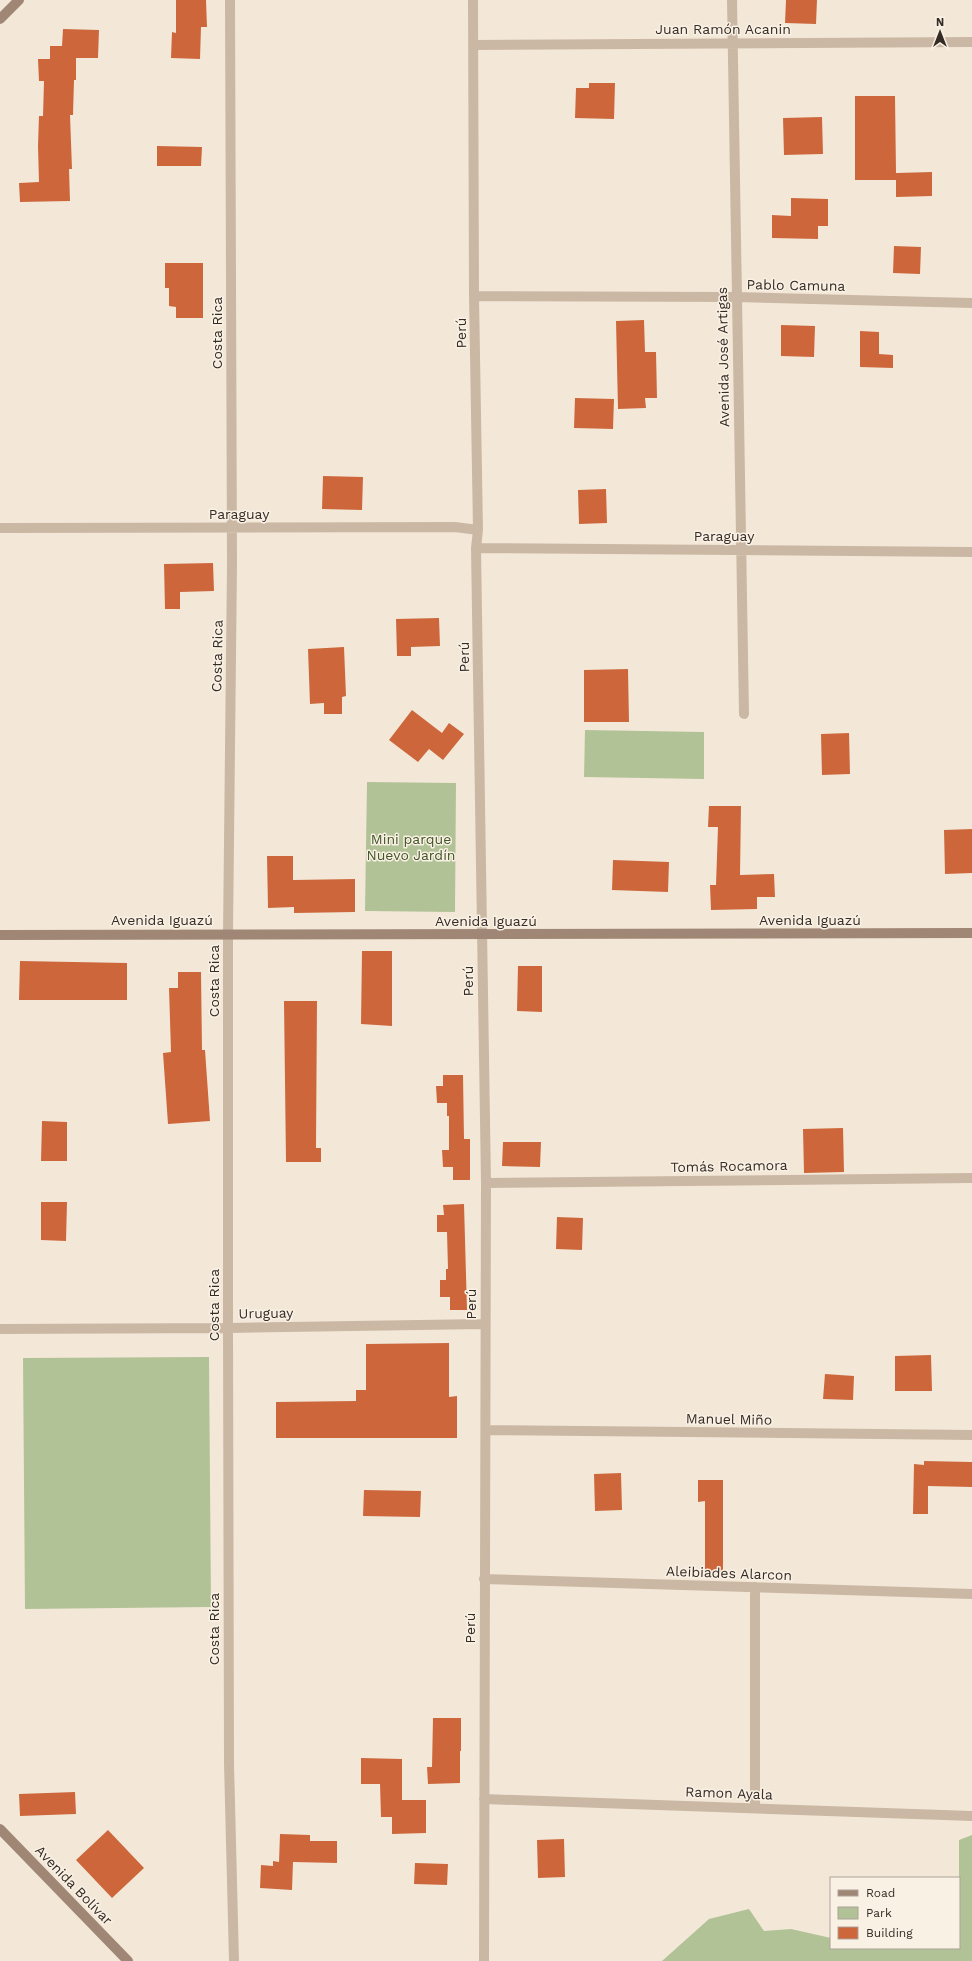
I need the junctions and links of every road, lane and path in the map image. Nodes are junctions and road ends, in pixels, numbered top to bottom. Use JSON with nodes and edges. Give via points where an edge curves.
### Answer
{"nodes":[{"id":1,"x":19,"y":0,"type":"edge"},
{"id":2,"x":230,"y":0,"type":"edge"},
{"id":3,"x":473,"y":0,"type":"edge"},
{"id":4,"x":732,"y":0,"type":"edge"},
{"id":5,"x":0,"y":19,"type":"edge"},
{"id":6,"x":972,"y":42,"type":"edge"},
{"id":7,"x":732,"y":43,"type":"junction"},
{"id":8,"x":474,"y":45,"type":"junction"},
{"id":9,"x":474,"y":296,"type":"junction"},
{"id":10,"x":736,"y":297,"type":"junction"},
{"id":11,"x":972,"y":303,"type":"edge"},
{"id":12,"x":0,"y":528,"type":"edge"},
{"id":13,"x":232,"y":528,"type":"junction"},
{"id":14,"x":478,"y":530,"type":"junction"},
{"id":15,"x":476,"y":548,"type":"junction"},
{"id":16,"x":741,"y":550,"type":"junction"},
{"id":17,"x":972,"y":552,"type":"edge"},
{"id":18,"x":744,"y":714,"type":"dead end"},
{"id":19,"x":972,"y":933,"type":"edge"},
{"id":20,"x":228,"y":934,"type":"junction"},
{"id":21,"x":0,"y":935,"type":"edge"},
{"id":22,"x":482,"y":935,"type":"junction"},
{"id":23,"x":972,"y":1178,"type":"edge"},
{"id":24,"x":486,"y":1183,"type":"junction"},
{"id":25,"x":484,"y":1324,"type":"junction"},
{"id":26,"x":228,"y":1328,"type":"junction"},
{"id":27,"x":0,"y":1329,"type":"edge"},
{"id":28,"x":486,"y":1430,"type":"junction"},
{"id":29,"x":972,"y":1436,"type":"edge"},
{"id":30,"x":484,"y":1579,"type":"junction"},
{"id":31,"x":755,"y":1587,"type":"junction"},
{"id":32,"x":972,"y":1594,"type":"edge"},
{"id":33,"x":484,"y":1799,"type":"junction"},
{"id":34,"x":756,"y":1808,"type":"junction"},
{"id":35,"x":972,"y":1816,"type":"edge"},
{"id":36,"x":0,"y":1829,"type":"edge"},
{"id":37,"x":128,"y":1961,"type":"edge"},
{"id":38,"x":234,"y":1961,"type":"edge"},
{"id":39,"x":484,"y":1961,"type":"edge"}],
"edges":[{"from":1,"to":5,"type":"main road"},
{"from":2,"to":13,"type":"street","name":"Costa Rica"},
{"from":3,"to":8,"type":"street","name":"Perú"},
{"from":4,"to":7,"type":"street","name":"Avenida José Artigas"},
{"from":6,"to":7,"type":"street","name":"Juan Ramón Acanin"},
{"from":7,"to":8,"type":"street","name":"Juan Ramón Acanin"},
{"from":7,"to":10,"type":"street","name":"Avenida José Artigas"},
{"from":8,"to":9,"type":"street","name":"Perú"},
{"from":9,"to":10,"type":"street","name":"Pablo Camuna"},
{"from":9,"to":14,"type":"street","name":"Perú"},
{"from":10,"to":11,"type":"street","name":"Pablo Camuna"},
{"from":10,"to":16,"type":"street","name":"Avenida José Artigas"},
{"from":12,"to":13,"type":"street","name":"Paraguay"},
{"from":13,"to":14,"type":"street","name":"Paraguay","via":[[455,527]]},
{"from":13,"to":20,"type":"street","name":"Costa Rica"},
{"from":14,"to":15,"type":"street","name":"Perú"},
{"from":15,"to":16,"type":"street","name":"Paraguay"},
{"from":15,"to":22,"type":"street","name":"Perú"},
{"from":16,"to":17,"type":"street","name":"Paraguay"},
{"from":16,"to":18,"type":"street","name":"Avenida José Artigas"},
{"from":19,"to":22,"type":"main road","name":"Avenida Iguazú"},
{"from":20,"to":21,"type":"main road","name":"Avenida Iguazú"},
{"from":20,"to":22,"type":"main road","name":"Avenida Iguazú"},
{"from":20,"to":26,"type":"street","name":"Costa Rica"},
{"from":22,"to":24,"type":"street","name":"Perú"},
{"from":23,"to":24,"type":"street","name":"Tomás Rocamora"},
{"from":24,"to":25,"type":"street","name":"Perú"},
{"from":25,"to":26,"type":"street","name":"Uruguay"},
{"from":25,"to":28,"type":"street","name":"Perú"},
{"from":26,"to":27,"type":"street","name":"Uruguay"},
{"from":26,"to":38,"type":"street","name":"Costa Rica","via":[[229,1755]]},
{"from":28,"to":29,"type":"street","name":"Manuel Miño"},
{"from":28,"to":30,"type":"street","name":"Perú"},
{"from":30,"to":31,"type":"street","name":"Aleibiades Alarcon"},
{"from":30,"to":33,"type":"street","name":"Perú"},
{"from":31,"to":32,"type":"street","name":"Aleibiades Alarcon"},
{"from":31,"to":34,"type":"street"},
{"from":33,"to":34,"type":"street","name":"Ramon Ayala"},
{"from":33,"to":39,"type":"street","name":"Perú"},
{"from":34,"to":35,"type":"street","name":"Ramon Ayala"},
{"from":36,"to":37,"type":"main road","name":"Avenida Bolívar"}]}
